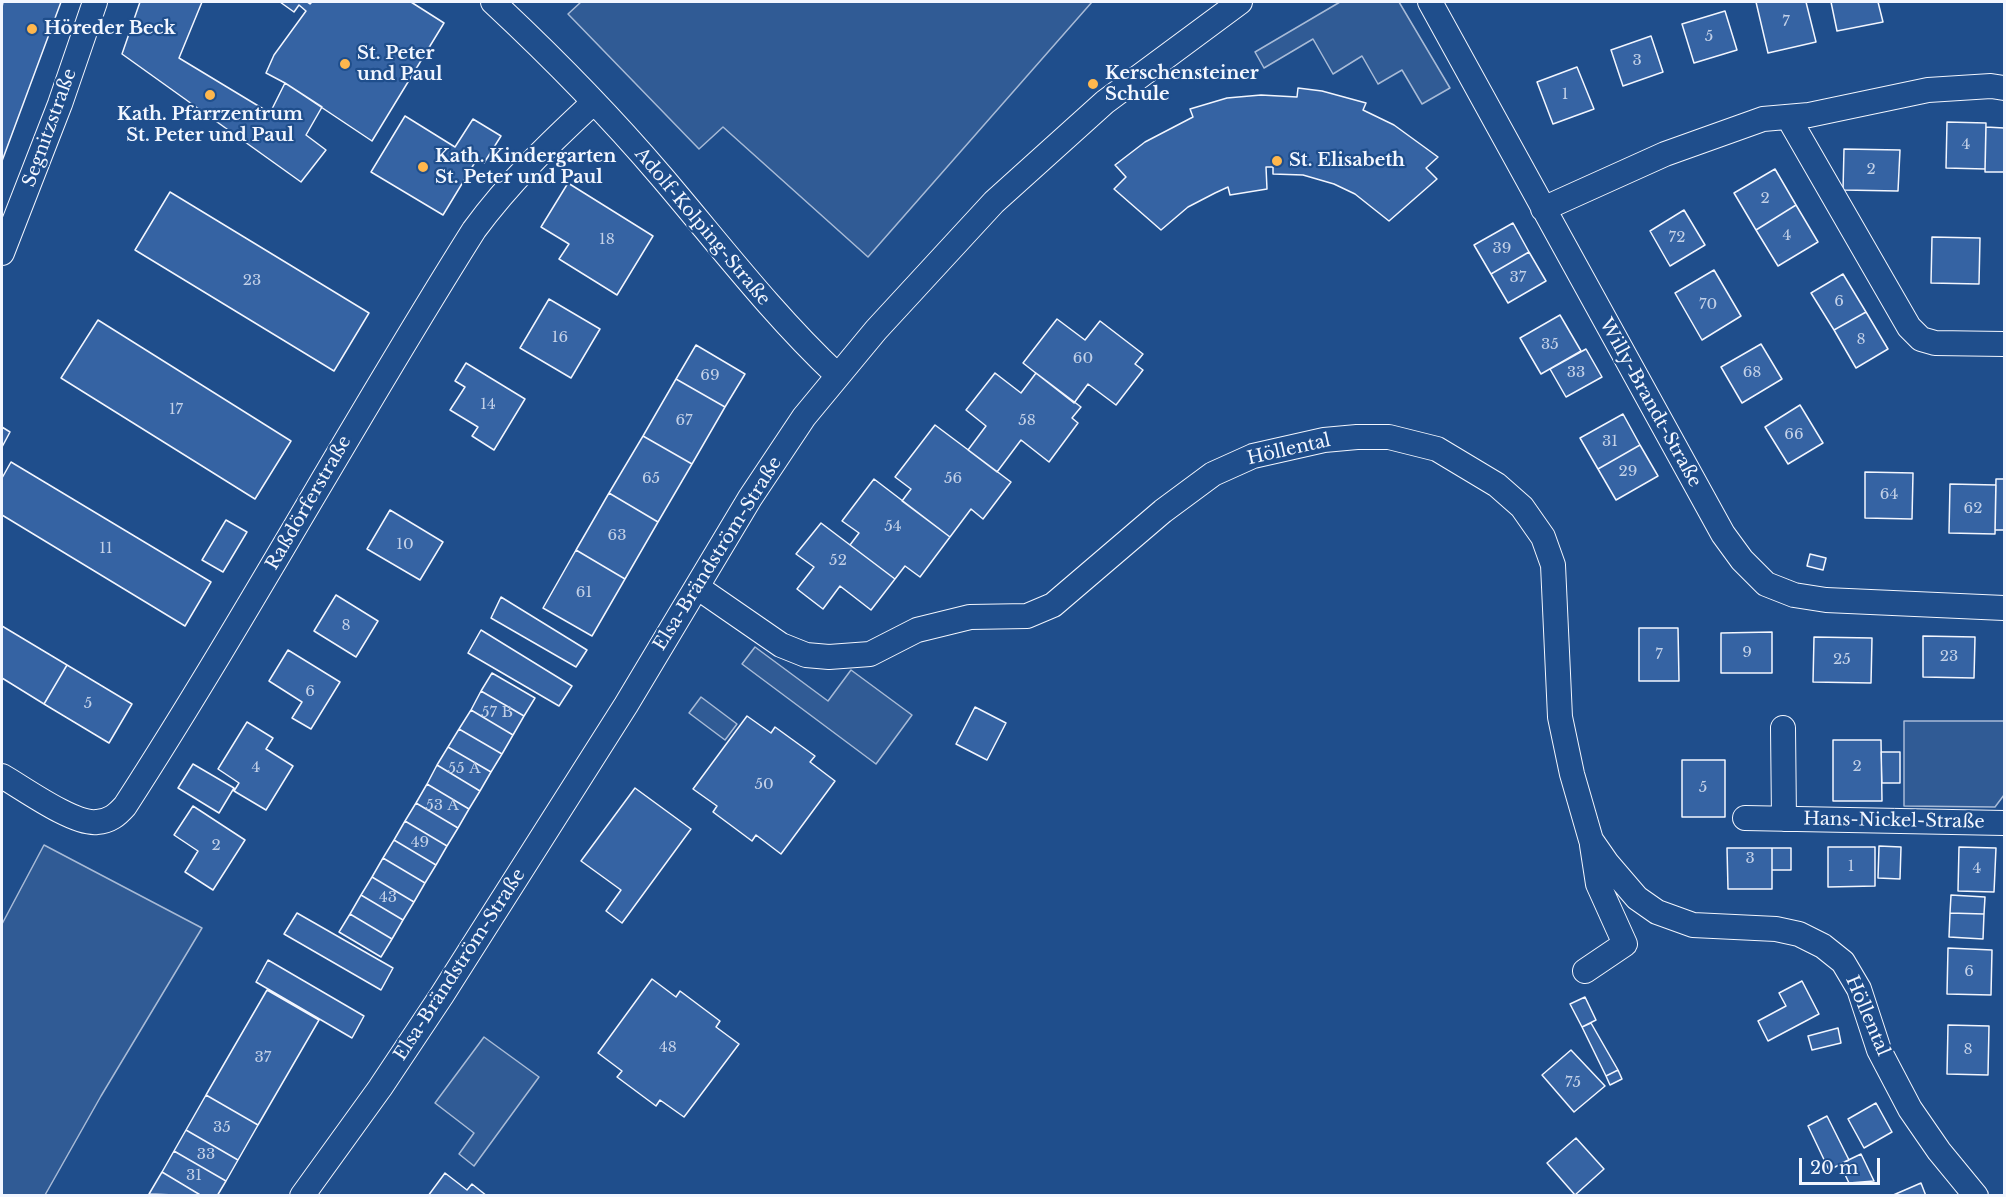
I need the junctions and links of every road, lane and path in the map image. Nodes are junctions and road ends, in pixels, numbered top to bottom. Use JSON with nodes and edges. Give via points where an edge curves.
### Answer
{"nodes":[{"id":1,"x":95,"y":2,"type":"edge"},
{"id":2,"x":493,"y":2,"type":"edge"},
{"id":3,"x":1240,"y":2,"type":"edge"},
{"id":4,"x":1430,"y":2,"type":"edge"},
{"id":5,"x":2004,"y":88,"type":"edge"},
{"id":6,"x":594,"y":102,"type":"junction"},
{"id":7,"x":1788,"y":117,"type":"junction"},
{"id":8,"x":1543,"y":209,"type":"junction"},
{"id":9,"x":2,"y":253,"type":"edge"},
{"id":10,"x":2004,"y":344,"type":"edge"},
{"id":11,"x":837,"y":375,"type":"junction"},
{"id":12,"x":697,"y":587,"type":"junction"},
{"id":13,"x":2004,"y":608,"type":"edge"},
{"id":14,"x":1783,"y":728,"type":"dead end"},
{"id":15,"x":2,"y":776,"type":"edge"},
{"id":16,"x":1745,"y":818,"type":"dead end"},
{"id":17,"x":1784,"y":819,"type":"junction"},
{"id":18,"x":2004,"y":822,"type":"edge"},
{"id":19,"x":1591,"y":840,"type":"junction"},
{"id":20,"x":1585,"y":971,"type":"dead end"},
{"id":21,"x":302,"y":1196,"type":"edge"},
{"id":22,"x":1976,"y":1196,"type":"edge"}],
"edges":[{"from":1,"to":9,"type":"street","name":"Segnitzstraße"},
{"from":2,"to":6,"type":"street","name":"Adolf-Kolping-Straße"},
{"from":3,"to":11,"type":"street","name":"Elsa-Brändström-Straße","via":[[1105,102],[994,201]]},
{"from":4,"to":8,"type":"street","name":"Willy-Brandt-Straße"},
{"from":5,"to":7,"type":"street","via":[[1928,90]]},
{"from":6,"to":11,"type":"street","name":"Adolf-Kolping-Straße","via":[[765,303]]},
{"from":6,"to":15,"type":"street","name":"Raßdörferstraße","via":[[530,161],[474,230],[125,806],[114,817],[87,820]]},
{"from":7,"to":8,"type":"street","via":[[1763,119],[1665,154]]},
{"from":7,"to":10,"type":"street","via":[[1909,327],[1921,339],[1935,343]]},
{"from":8,"to":13,"type":"street","name":"Willy-Brandt-Straße","via":[[1723,534],[1766,584],[1794,595],[1826,600]]},
{"from":11,"to":12,"type":"street","name":"Elsa-Brändström-Straße","via":[[798,426]]},
{"from":12,"to":19,"type":"street","name":"Höllental","via":[[782,645],[829,657],[870,654],[917,630],[970,617],[1027,616],[1053,605],[1171,505],[1213,474],[1253,456],[1324,440],[1389,437],[1415,442],[1465,463],[1497,485],[1522,507],[1543,537],[1553,565],[1560,717]]},
{"from":12,"to":21,"type":"street","name":"Elsa-Brändström-Straße","via":[[442,995]]},
{"from":14,"to":17,"type":"street","name":"Hans-Nickel-Straße"},
{"from":16,"to":17,"type":"street","name":"Hans-Nickel-Straße"},
{"from":17,"to":18,"type":"street","name":"Hans-Nickel-Straße"},
{"from":19,"to":20,"type":"street","name":"Höllental","via":[[1598,884],[1624,944]]},
{"from":19,"to":22,"type":"street","name":"Höllental","via":[[1624,885],[1657,912],[1693,924],[1799,934],[1843,962],[1859,989],[1879,1050],[1910,1109]]}]}
